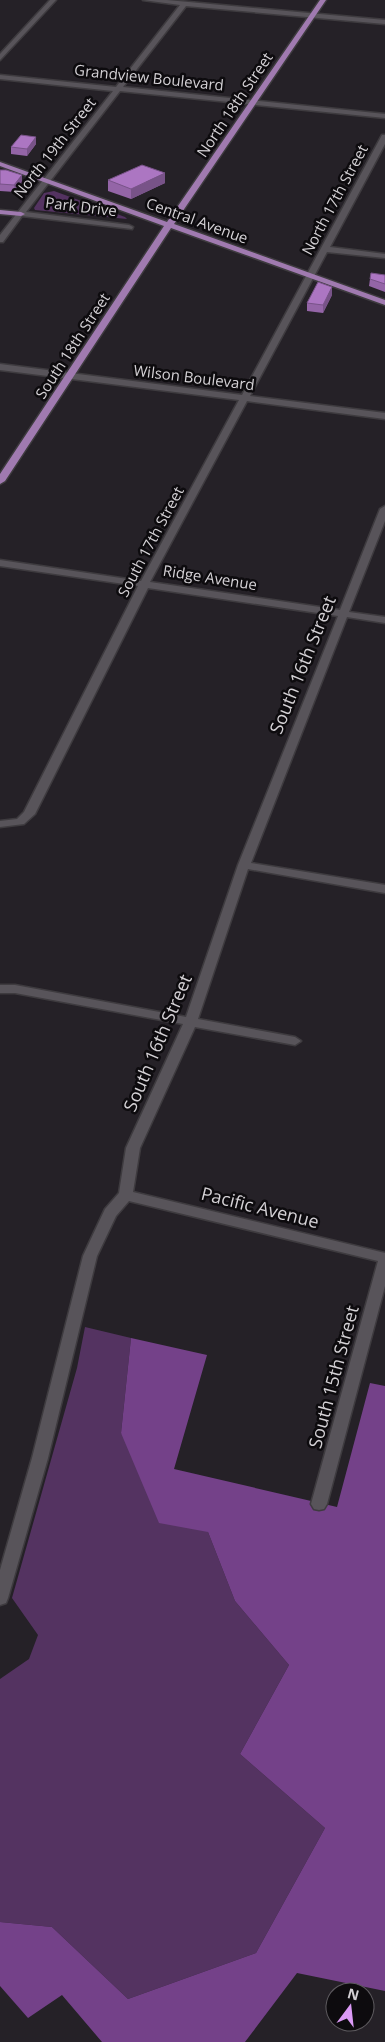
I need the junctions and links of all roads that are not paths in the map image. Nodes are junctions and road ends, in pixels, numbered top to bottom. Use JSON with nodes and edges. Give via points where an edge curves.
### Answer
{"nodes":[{"id":1,"x":53,"y":0,"type":"edge"},
{"id":2,"x":146,"y":0,"type":"edge"},
{"id":3,"x":324,"y":0,"type":"edge"},
{"id":4,"x":204,"y":3,"type":"edge"},
{"id":5,"x":184,"y":4,"type":"junction"},
{"id":6,"x":313,"y":16,"type":"junction"},
{"id":7,"x":385,"y":22,"type":"edge"},
{"id":8,"x":0,"y":58,"type":"edge"},
{"id":9,"x":0,"y":77,"type":"edge"},
{"id":10,"x":118,"y":88,"type":"junction"},
{"id":11,"x":254,"y":102,"type":"junction"},
{"id":12,"x":385,"y":116,"type":"edge"},
{"id":13,"x":385,"y":137,"type":"edge"},
{"id":14,"x":0,"y":164,"type":"edge"},
{"id":15,"x":46,"y":181,"type":"junction"},
{"id":16,"x":0,"y":212,"type":"edge"},
{"id":17,"x":21,"y":214,"type":"junction"},
{"id":18,"x":169,"y":225,"type":"junction"},
{"id":19,"x":129,"y":227,"type":"dead end"},
{"id":20,"x":0,"y":240,"type":"edge"},
{"id":21,"x":326,"y":250,"type":"junction"},
{"id":22,"x":385,"y":256,"type":"edge"},
{"id":23,"x":310,"y":276,"type":"junction"},
{"id":24,"x":385,"y":303,"type":"edge"},
{"id":25,"x":0,"y":367,"type":"edge"},
{"id":26,"x":70,"y":376,"type":"junction"},
{"id":27,"x":245,"y":398,"type":"junction"},
{"id":28,"x":385,"y":416,"type":"edge"},
{"id":29,"x":0,"y":481,"type":"edge"},
{"id":30,"x":385,"y":509,"type":"edge"},
{"id":31,"x":0,"y":563,"type":"edge"},
{"id":32,"x":145,"y":583,"type":"junction"},
{"id":33,"x":343,"y":614,"type":"junction"},
{"id":34,"x":385,"y":620,"type":"edge"},
{"id":35,"x":0,"y":824,"type":"edge"},
{"id":36,"x":244,"y":865,"type":"junction"},
{"id":37,"x":385,"y":889,"type":"edge"},
{"id":38,"x":0,"y":989,"type":"edge"},
{"id":39,"x":191,"y":1021,"type":"junction"},
{"id":40,"x":295,"y":1041,"type":"dead end"},
{"id":41,"x":126,"y":1195,"type":"junction"},
{"id":42,"x":385,"y":1259,"type":"edge"},
{"id":43,"x":319,"y":1504,"type":"dead end"},
{"id":44,"x":0,"y":1598,"type":"edge"}],
"edges":[{"from":1,"to":8,"type":"street"},
{"from":2,"to":5,"type":"street"},
{"from":3,"to":6,"type":"main road","name":"North 18th Street"},
{"from":4,"to":5,"type":"street"},
{"from":4,"to":6,"type":"street"},
{"from":5,"to":10,"type":"street","name":"North 19th Street"},
{"from":6,"to":7,"type":"street"},
{"from":6,"to":11,"type":"main road","name":"North 18th Street"},
{"from":9,"to":10,"type":"street","name":"Grandview Boulevard"},
{"from":10,"to":11,"type":"street","name":"Grandview Boulevard"},
{"from":10,"to":15,"type":"street","name":"North 19th Street"},
{"from":11,"to":12,"type":"street","name":"Grandview Boulevard"},
{"from":11,"to":18,"type":"main road","name":"North 18th Street"},
{"from":13,"to":21,"type":"street","name":"North 17th Street"},
{"from":14,"to":15,"type":"main road","name":"Central Avenue"},
{"from":15,"to":17,"type":"street","name":"North 19th Street"},
{"from":15,"to":18,"type":"main road","name":"Central Avenue"},
{"from":16,"to":17,"type":"main road","name":"Park Drive"},
{"from":17,"to":19,"type":"street","name":"Park Drive"},
{"from":17,"to":20,"type":"street","name":"North 19th Street"},
{"from":18,"to":23,"type":"main road","name":"Central Avenue"},
{"from":18,"to":26,"type":"main road","name":"South 18th Street"},
{"from":21,"to":22,"type":"street"},
{"from":21,"to":23,"type":"street","name":"North 17th Street"},
{"from":23,"to":24,"type":"main road","name":"Central Avenue"},
{"from":23,"to":27,"type":"street","name":"South 17th Street"},
{"from":25,"to":26,"type":"street","name":"Wilson Boulevard"},
{"from":26,"to":27,"type":"street","name":"Wilson Boulevard"},
{"from":26,"to":29,"type":"main road","name":"South 18th Street"},
{"from":27,"to":28,"type":"street","name":"Wilson Boulevard"},
{"from":27,"to":32,"type":"street","name":"South 17th Street"},
{"from":30,"to":33,"type":"street","name":"South 16th Street"},
{"from":31,"to":32,"type":"street","name":"Ridge Avenue"},
{"from":32,"to":33,"type":"street","name":"Ridge Avenue"},
{"from":32,"to":35,"type":"street","name":"South 17th Street","via":[[29,814],[20,822]]},
{"from":33,"to":34,"type":"street","name":"Ridge Avenue"},
{"from":33,"to":36,"type":"street","name":"South 16th Street"},
{"from":36,"to":37,"type":"street"},
{"from":36,"to":39,"type":"street","name":"South 16th Street"},
{"from":38,"to":39,"type":"street"},
{"from":39,"to":40,"type":"street"},
{"from":39,"to":41,"type":"street","name":"South 16th Street","via":[[133,1148]]},
{"from":41,"to":42,"type":"street","name":"Pacific Avenue"},
{"from":41,"to":44,"type":"street","via":[[110,1214],[90,1256],[40,1458]]},
{"from":42,"to":43,"type":"street","name":"South 15th Street"}]}
